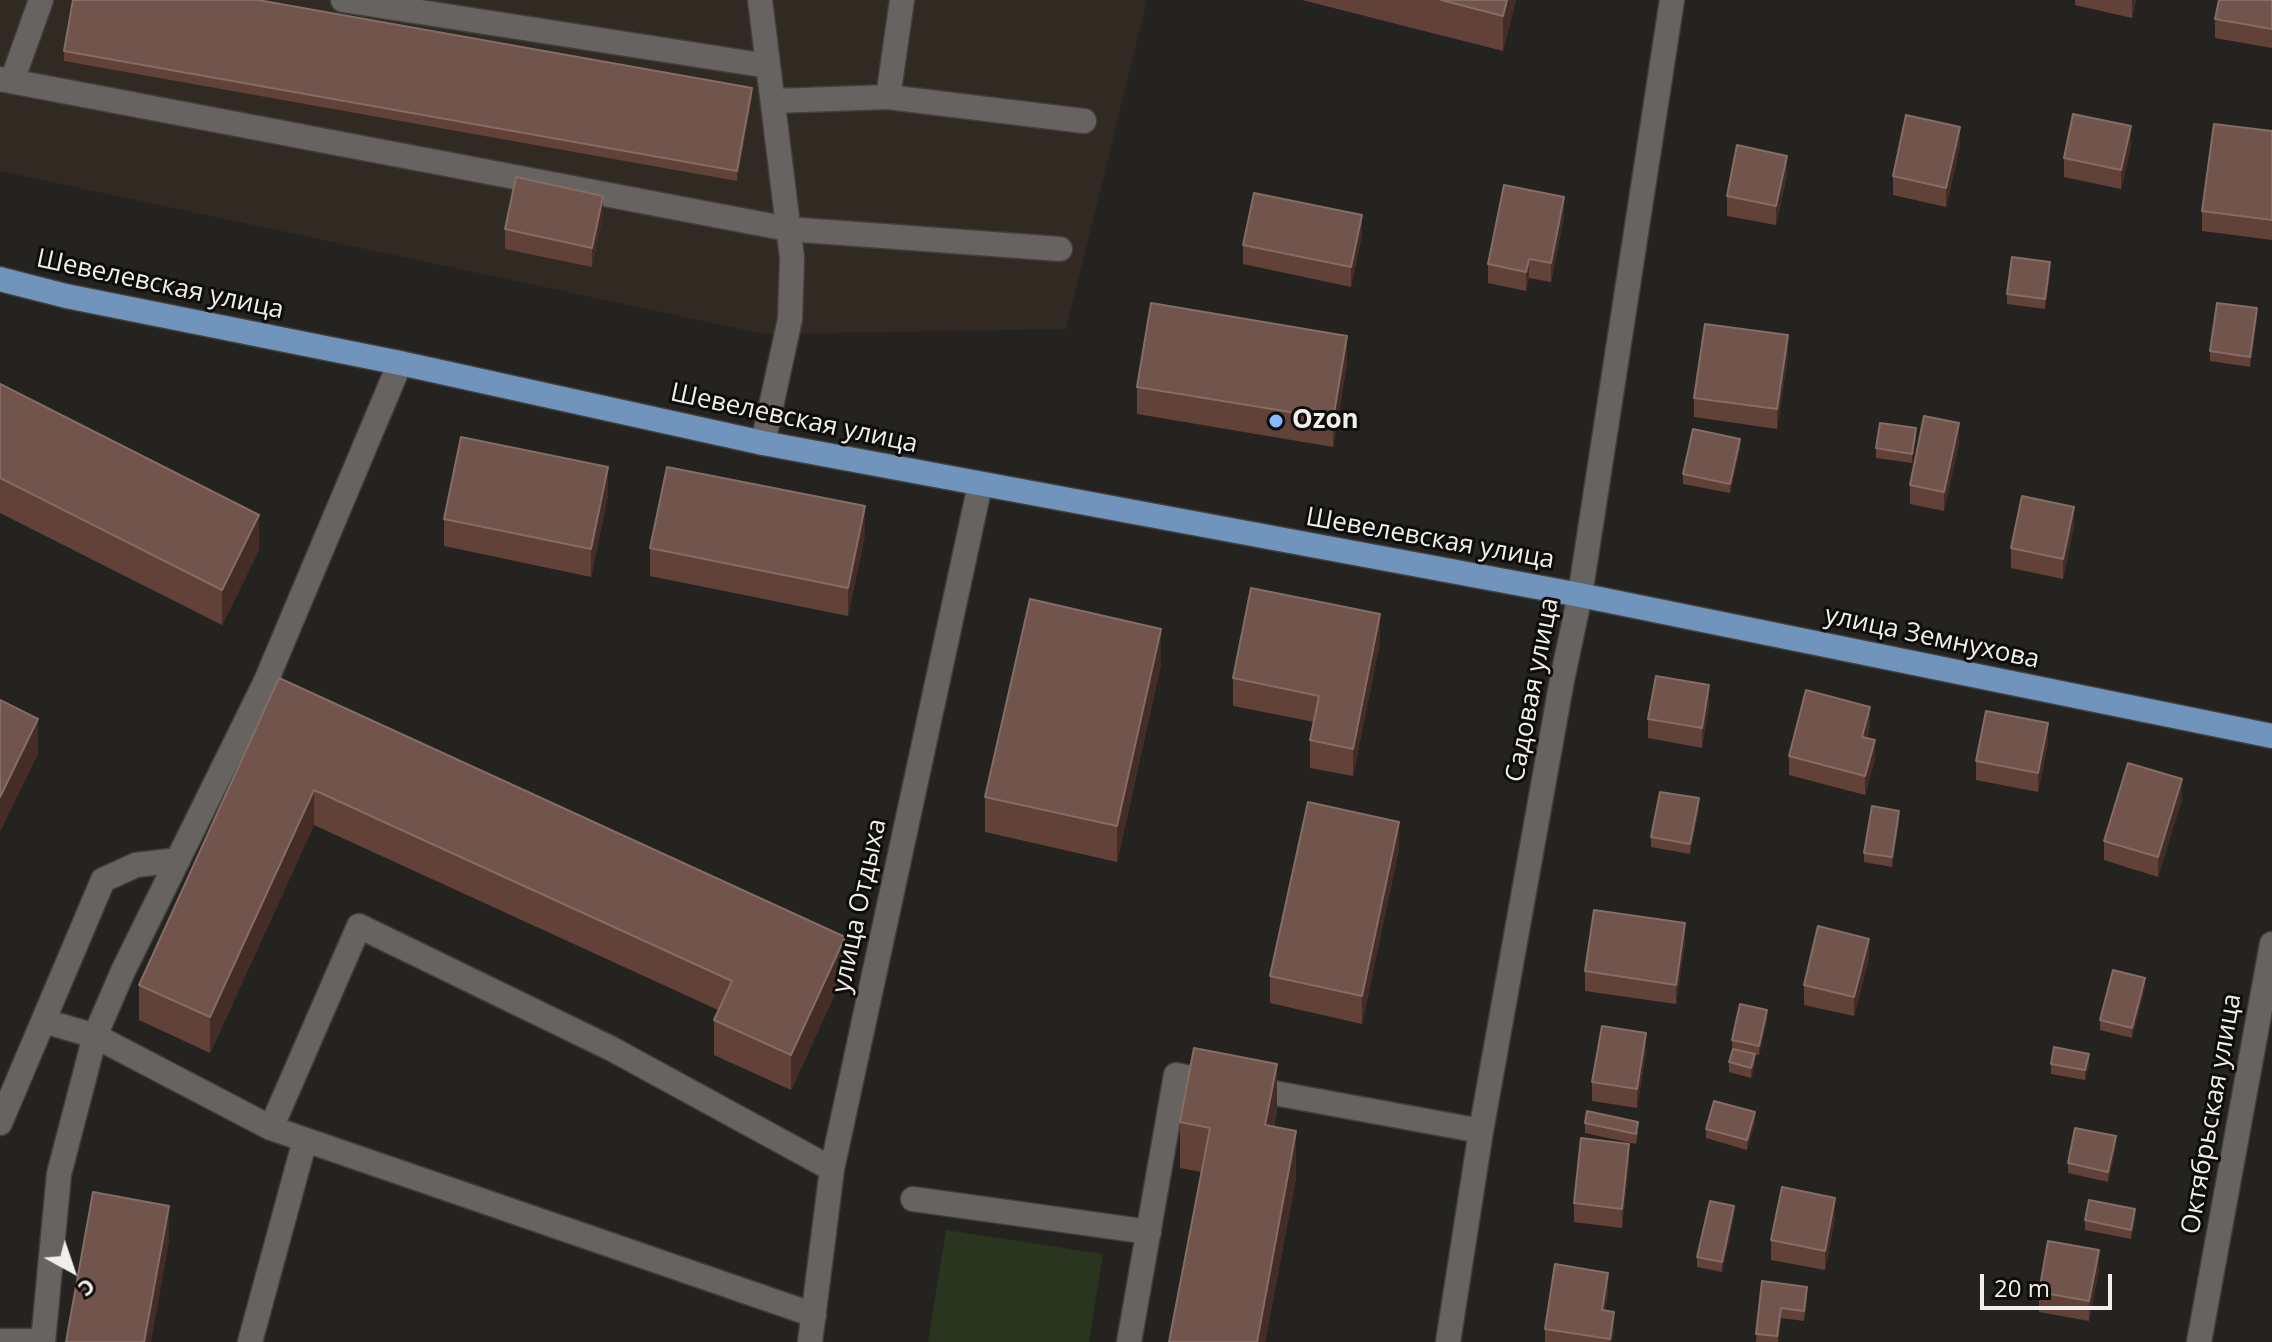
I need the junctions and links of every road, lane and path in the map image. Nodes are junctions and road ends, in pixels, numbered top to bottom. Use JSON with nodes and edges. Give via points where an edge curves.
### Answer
{"nodes":[{"id":1,"x":41,"y":0,"type":"edge"},
{"id":2,"x":343,"y":0,"type":"edge"},
{"id":3,"x":760,"y":0,"type":"edge"},
{"id":4,"x":902,"y":0,"type":"edge"},
{"id":5,"x":1672,"y":0,"type":"edge"},
{"id":6,"x":768,"y":66,"type":"junction"},
{"id":7,"x":6,"y":80,"type":"edge"},
{"id":8,"x":888,"y":97,"type":"junction"},
{"id":9,"x":774,"y":101,"type":"junction"},
{"id":10,"x":1084,"y":121,"type":"dead end"},
{"id":11,"x":788,"y":229,"type":"junction"},
{"id":12,"x":1060,"y":249,"type":"dead end"},
{"id":13,"x":0,"y":279,"type":"edge"},
{"id":14,"x":400,"y":363,"type":"junction"},
{"id":15,"x":763,"y":443,"type":"junction"},
{"id":16,"x":980,"y":485,"type":"junction"},
{"id":17,"x":1580,"y":595,"type":"junction"},
{"id":18,"x":2272,"y":736,"type":"edge"},
{"id":19,"x":178,"y":860,"type":"junction"},
{"id":20,"x":2272,"y":944,"type":"edge"},
{"id":21,"x":44,"y":1021,"type":"junction"},
{"id":22,"x":95,"y":1036,"type":"junction"},
{"id":23,"x":0,"y":1123,"type":"edge"},
{"id":24,"x":271,"y":1128,"type":"junction"},
{"id":25,"x":1481,"y":1131,"type":"junction"},
{"id":26,"x":305,"y":1140,"type":"junction"},
{"id":27,"x":832,"y":1169,"type":"junction"},
{"id":28,"x":913,"y":1199,"type":"dead end"},
{"id":29,"x":1149,"y":1232,"type":"junction"},
{"id":30,"x":814,"y":1315,"type":"junction"},
{"id":31,"x":0,"y":1341,"type":"edge"},
{"id":32,"x":43,"y":1342,"type":"edge"},
{"id":33,"x":250,"y":1342,"type":"edge"},
{"id":34,"x":810,"y":1342,"type":"edge"},
{"id":35,"x":1129,"y":1342,"type":"edge"},
{"id":36,"x":1448,"y":1342,"type":"edge"},
{"id":37,"x":2199,"y":1342,"type":"edge"}],
"edges":[{"from":1,"to":7,"type":"street"},
{"from":2,"to":6,"type":"street"},
{"from":3,"to":6,"type":"street"},
{"from":4,"to":8,"type":"street"},
{"from":5,"to":17,"type":"street","name":"Садовая улица"},
{"from":6,"to":9,"type":"street"},
{"from":7,"to":11,"type":"street"},
{"from":8,"to":9,"type":"street"},
{"from":8,"to":10,"type":"street"},
{"from":9,"to":11,"type":"street"},
{"from":11,"to":12,"type":"street"},
{"from":11,"to":15,"type":"street","via":[[790,319]]},
{"from":13,"to":14,"type":"main road","name":"Шевелевская улица"},
{"from":14,"to":15,"type":"main road","name":"Шевелевская улица"},
{"from":14,"to":19,"type":"street","via":[[266,681]]},
{"from":15,"to":16,"type":"main road","name":"Шевелевская улица"},
{"from":16,"to":17,"type":"main road","name":"Шевелевская улица"},
{"from":16,"to":27,"type":"street","name":"улица Отдыха"},
{"from":17,"to":18,"type":"main road","name":"улица Земнухова"},
{"from":17,"to":25,"type":"street","name":"Садовая улица"},
{"from":19,"to":21,"type":"street","via":[[136,865],[103,880]]},
{"from":19,"to":22,"type":"street"},
{"from":20,"to":37,"type":"street","name":"Октябрьская улица"},
{"from":21,"to":22,"type":"street"},
{"from":21,"to":23,"type":"street"},
{"from":22,"to":24,"type":"street"},
{"from":22,"to":32,"type":"street","via":[[59,1174]]},
{"from":24,"to":26,"type":"street"},
{"from":24,"to":27,"type":"street","via":[[359,926],[612,1049]]},
{"from":25,"to":29,"type":"street","via":[[1176,1075]]},
{"from":25,"to":36,"type":"street","name":"Садовая улица"},
{"from":26,"to":30,"type":"street"},
{"from":26,"to":33,"type":"street"},
{"from":27,"to":30,"type":"street","name":"улица Отдыха"},
{"from":28,"to":29,"type":"street"},
{"from":29,"to":35,"type":"street"},
{"from":30,"to":34,"type":"street","name":"улица Отдыха"},
{"from":31,"to":32,"type":"street"}]}
